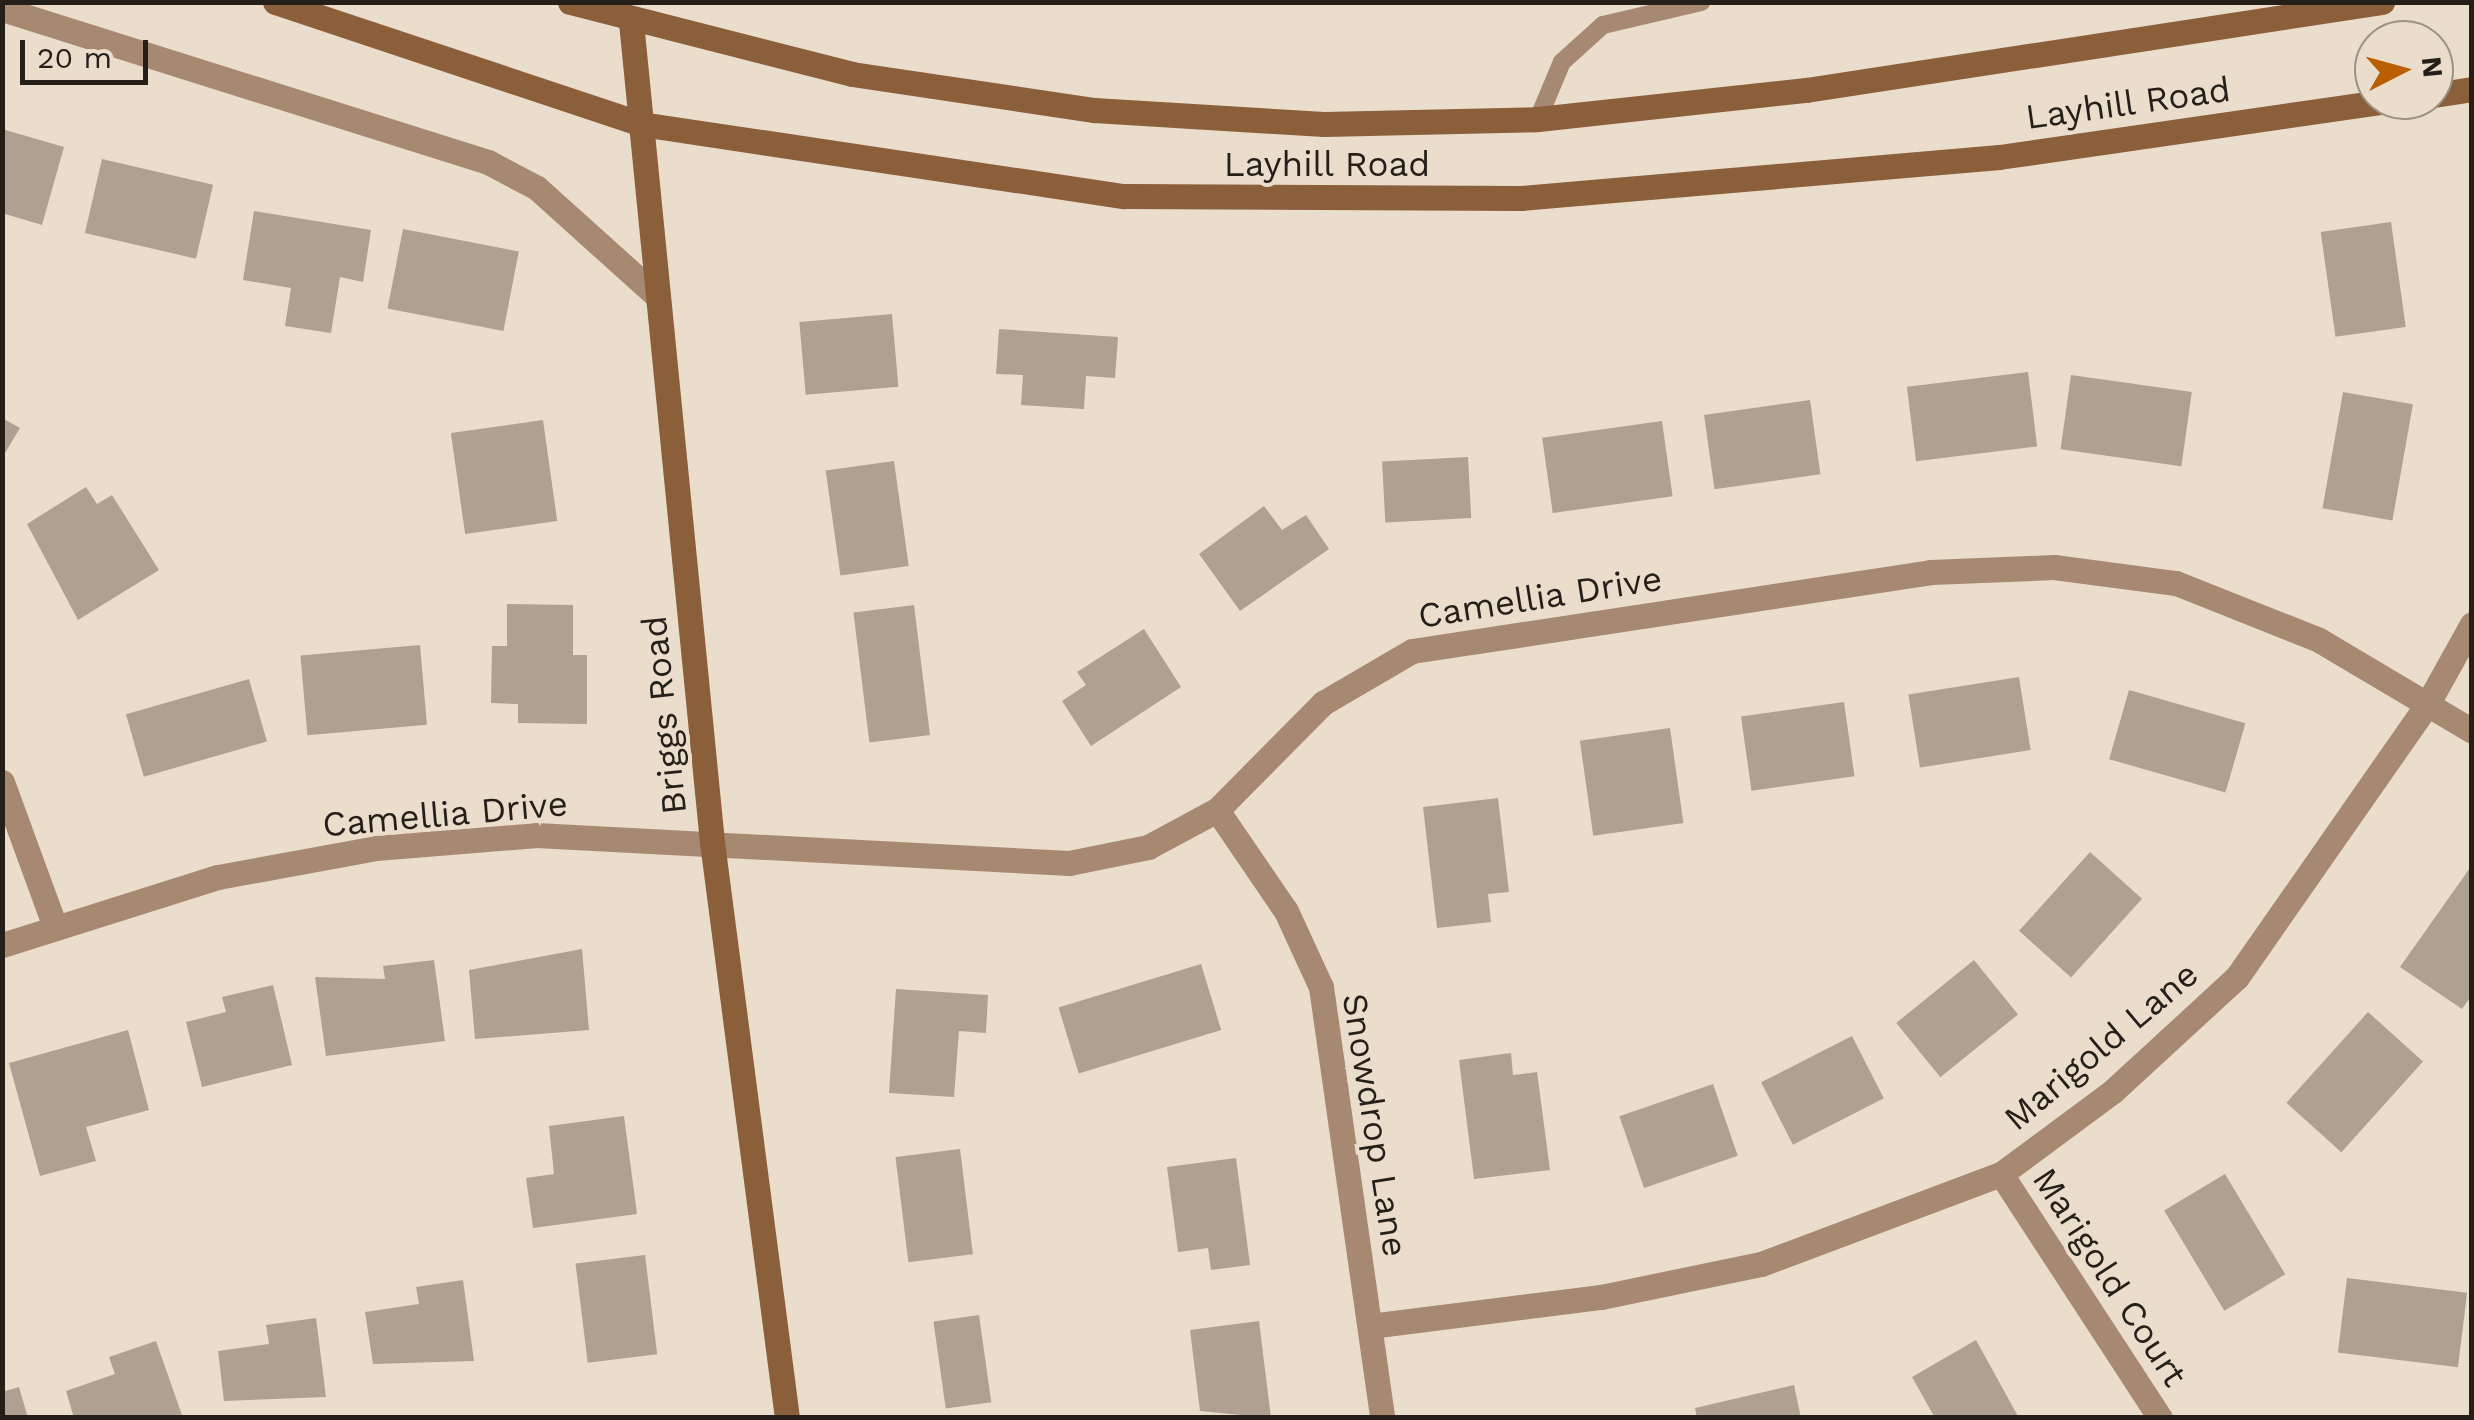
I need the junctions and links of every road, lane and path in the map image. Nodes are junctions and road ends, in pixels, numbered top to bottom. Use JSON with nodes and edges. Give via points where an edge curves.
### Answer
{"nodes":[{"id":1,"x":274,"y":2,"type":"edge"},
{"id":2,"x":570,"y":2,"type":"edge"},
{"id":3,"x":1701,"y":2,"type":"edge"},
{"id":4,"x":2382,"y":2,"type":"edge"},
{"id":5,"x":2,"y":9,"type":"edge"},
{"id":6,"x":630,"y":12,"type":"edge"},
{"id":7,"x":2354,"y":106,"type":"edge"},
{"id":8,"x":1538,"y":119,"type":"junction"},
{"id":9,"x":640,"y":124,"type":"junction"},
{"id":10,"x":656,"y":295,"type":"junction"},
{"id":11,"x":2472,"y":624,"type":"edge"},
{"id":12,"x":2428,"y":704,"type":"junction"},
{"id":13,"x":2472,"y":732,"type":"edge"},
{"id":14,"x":2,"y":782,"type":"edge"},
{"id":15,"x":1216,"y":810,"type":"junction"},
{"id":16,"x":712,"y":842,"type":"junction"},
{"id":17,"x":54,"y":924,"type":"junction"},
{"id":18,"x":2,"y":945,"type":"edge"},
{"id":19,"x":2001,"y":1174,"type":"junction"},
{"id":20,"x":1370,"y":1326,"type":"junction"},
{"id":21,"x":787,"y":1418,"type":"edge"},
{"id":22,"x":1382,"y":1418,"type":"edge"},
{"id":23,"x":2160,"y":1418,"type":"edge"}],
"edges":[{"from":1,"to":9,"type":"main road","name":"Layhill Road"},
{"from":2,"to":6,"type":"main road","name":"Layhill Road"},
{"from":3,"to":8,"type":"lane","via":[[1603,25],[1562,62]]},
{"from":4,"to":8,"type":"main road","name":"Layhill Road","via":[[1806,90]]},
{"from":5,"to":10,"type":"street","via":[[488,162],[538,188]]},
{"from":6,"to":8,"type":"main road","name":"Layhill Road","via":[[852,74],[1094,110],[1324,124]]},
{"from":6,"to":9,"type":"main road","name":"Briggs Road"},
{"from":7,"to":9,"type":"main road","name":"Layhill Road","via":[[1998,157],[1521,198],[1357,201],[1124,196]]},
{"from":9,"to":10,"type":"main road","name":"Briggs Road"},
{"from":10,"to":16,"type":"main road","name":"Briggs Road"},
{"from":11,"to":12,"type":"street","name":"Marigold Lane"},
{"from":12,"to":13,"type":"street","name":"Camellia Drive"},
{"from":12,"to":15,"type":"street","name":"Camellia Drive","via":[[2319,640],[2176,583],[2054,567],[1931,572],[1412,651],[1323,702]]},
{"from":12,"to":19,"type":"street","name":"Marigold Lane","via":[[2237,977],[2113,1091]]},
{"from":14,"to":17,"type":"street"},
{"from":15,"to":16,"type":"street","name":"Camellia Drive","via":[[1148,847],[1068,864]]},
{"from":15,"to":20,"type":"street","name":"Snowdrop Lane","via":[[1286,912],[1321,987]]},
{"from":16,"to":17,"type":"street","name":"Camellia Drive","via":[[536,835],[376,848],[218,877]]},
{"from":16,"to":21,"type":"main road","name":"Briggs Road"},
{"from":17,"to":18,"type":"street","name":"Camellia Drive"},
{"from":19,"to":20,"type":"street","name":"Marigold Lane","via":[[1761,1264],[1601,1298]]},
{"from":19,"to":23,"type":"street","name":"Marigold Court"},
{"from":20,"to":22,"type":"street","name":"Snowdrop Lane"}]}
